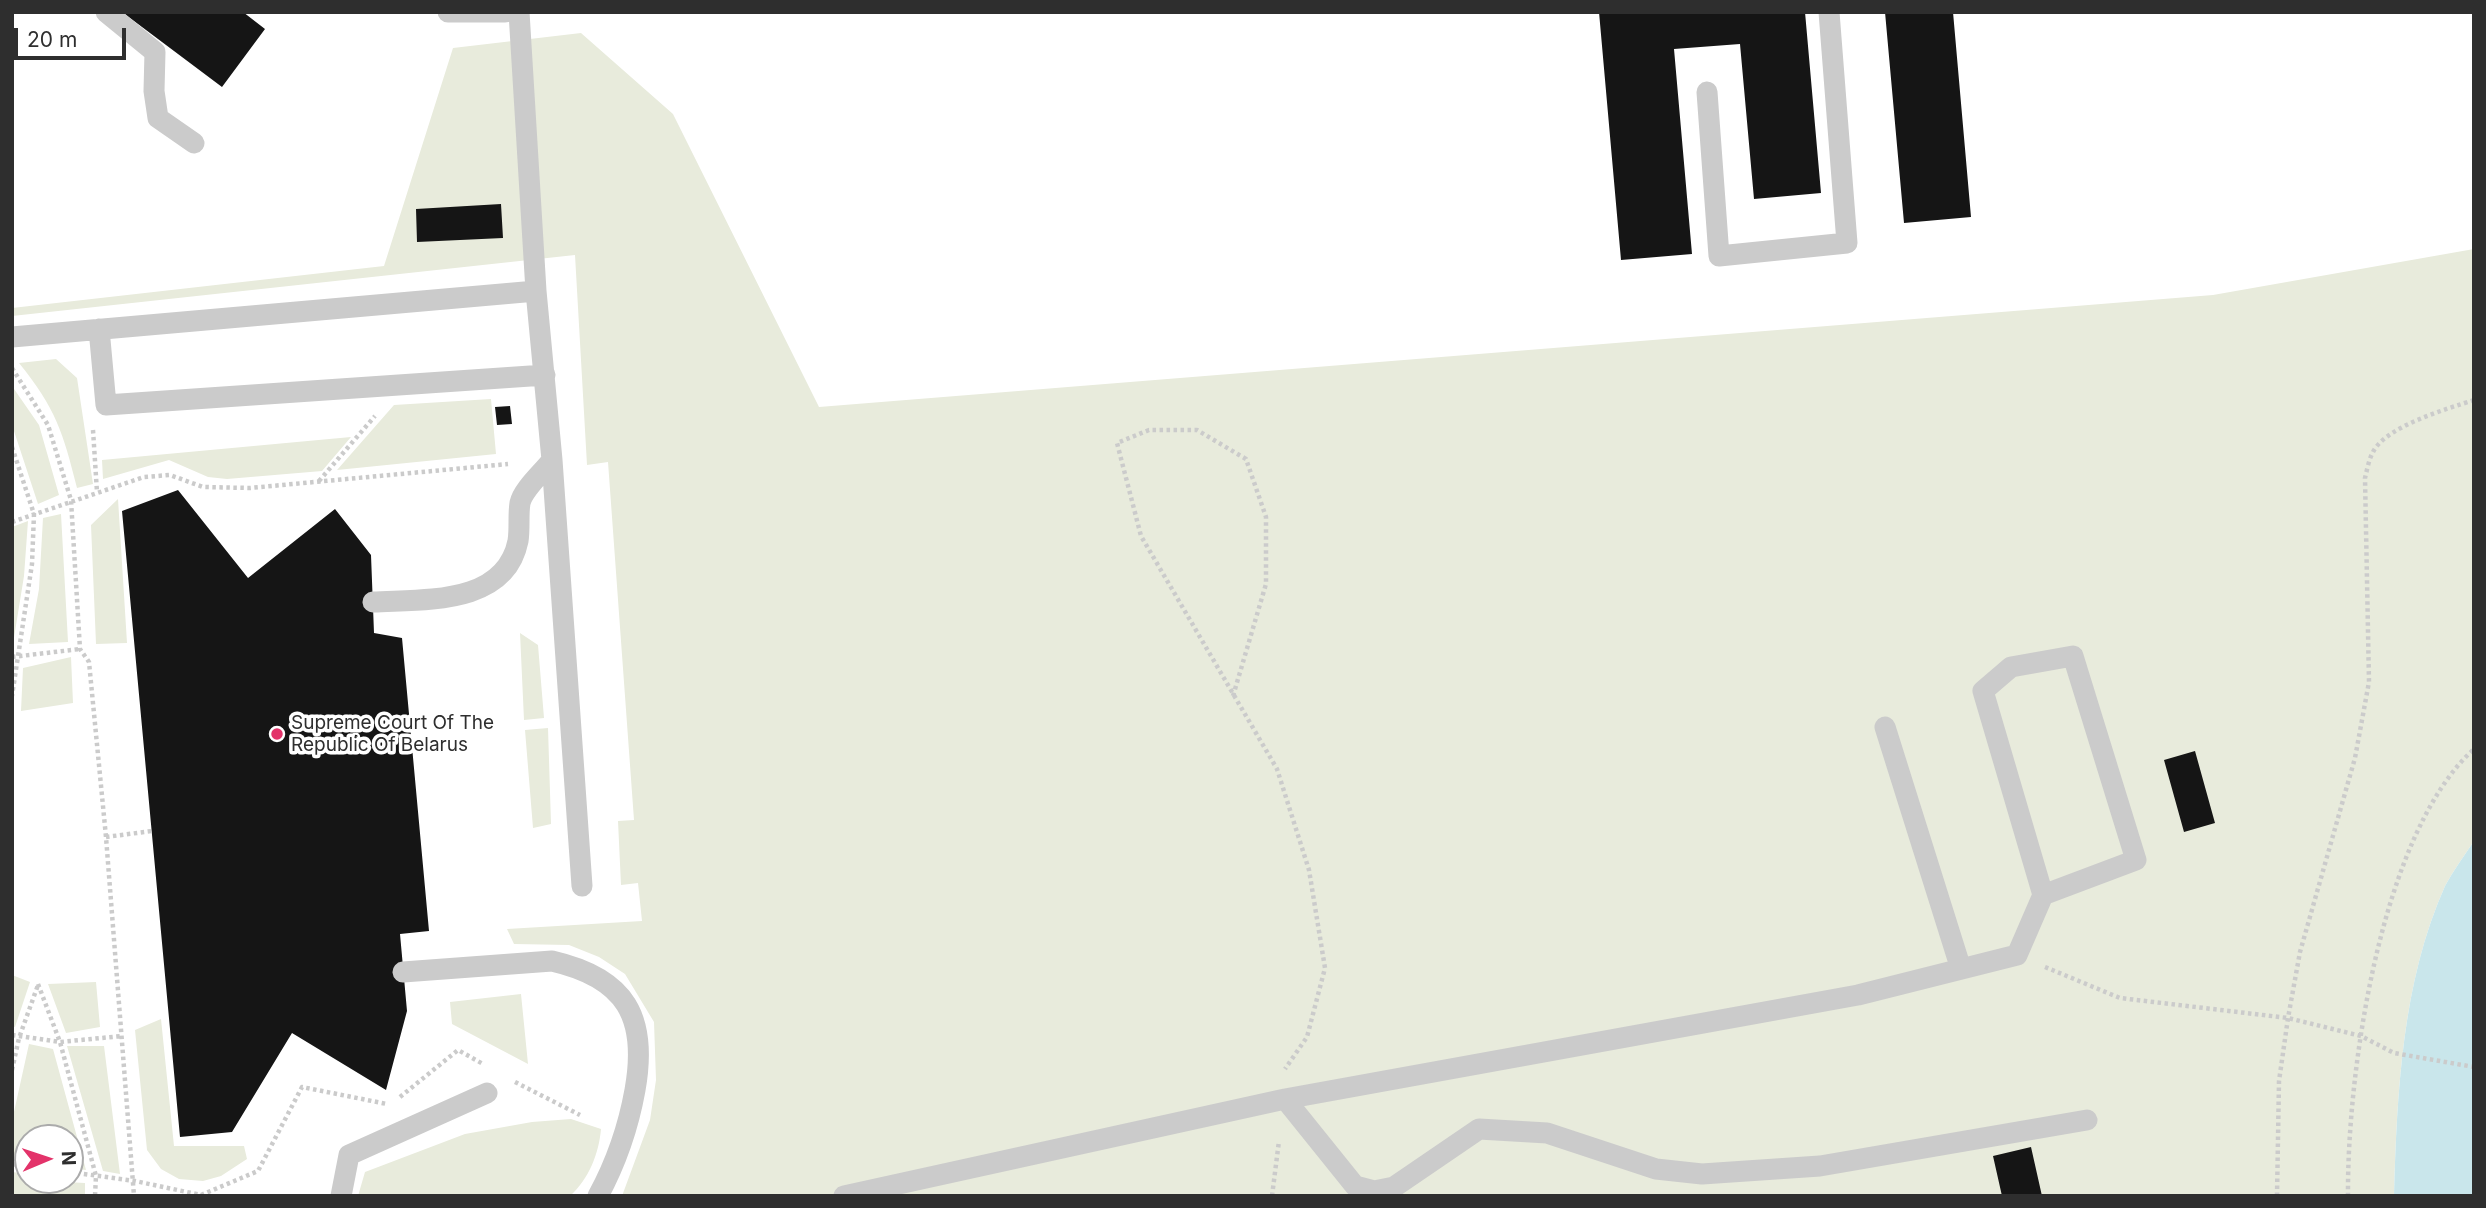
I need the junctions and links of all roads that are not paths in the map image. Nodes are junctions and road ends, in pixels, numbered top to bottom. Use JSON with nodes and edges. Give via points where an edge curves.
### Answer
{"nodes":[{"id":1,"x":106,"y":12,"type":"edge"},
{"id":2,"x":448,"y":12,"type":"edge"},
{"id":3,"x":505,"y":12,"type":"edge"},
{"id":4,"x":519,"y":12,"type":"edge"},
{"id":5,"x":1829,"y":12,"type":"edge"},
{"id":6,"x":1707,"y":92,"type":"dead end"},
{"id":7,"x":194,"y":143,"type":"dead end"},
{"id":8,"x":536,"y":291,"type":"junction"},
{"id":9,"x":99,"y":329,"type":"junction"},
{"id":10,"x":12,"y":337,"type":"edge"},
{"id":11,"x":545,"y":375,"type":"junction"},
{"id":12,"x":552,"y":460,"type":"junction"},
{"id":13,"x":373,"y":602,"type":"dead end"},
{"id":14,"x":1885,"y":727,"type":"dead end"},
{"id":15,"x":582,"y":886,"type":"dead end"},
{"id":16,"x":2043,"y":895,"type":"junction"},
{"id":17,"x":1961,"y":970,"type":"junction"},
{"id":18,"x":403,"y":972,"type":"dead end"},
{"id":19,"x":487,"y":1093,"type":"dead end"},
{"id":20,"x":1285,"y":1099,"type":"junction"},
{"id":21,"x":2087,"y":1120,"type":"dead end"},
{"id":22,"x":341,"y":1196,"type":"edge"},
{"id":23,"x":598,"y":1196,"type":"edge"},
{"id":24,"x":844,"y":1196,"type":"edge"}],
"edges":[{"from":1,"to":7,"type":"lane","via":[[155,52],[158,118]]},
{"from":2,"to":3,"type":"lane"},
{"from":4,"to":8,"type":"lane"},
{"from":5,"to":6,"type":"lane","via":[[1847,243],[1719,256]]},
{"from":8,"to":9,"type":"lane"},
{"from":8,"to":11,"type":"lane"},
{"from":9,"to":10,"type":"lane"},
{"from":9,"to":11,"type":"lane","via":[[106,405]]},
{"from":11,"to":12,"type":"lane"},
{"from":12,"to":13,"type":"lane","via":[[521,500],[518,543],[493,581],[474,592],[450,597]]},
{"from":12,"to":15,"type":"lane"},
{"from":14,"to":17,"type":"lane"},
{"from":16,"to":16,"type":"lane","via":[[1983,691],[2011,667],[2073,656],[2136,860]]},
{"from":16,"to":17,"type":"lane","via":[[2017,955]]},
{"from":17,"to":20,"type":"lane","via":[[1858,995]]},
{"from":18,"to":23,"type":"lane","via":[[552,961],[575,966],[618,993],[637,1022],[641,1052],[629,1125]]},
{"from":19,"to":22,"type":"lane","via":[[349,1155]]},
{"from":20,"to":21,"type":"lane","via":[[1355,1186],[1374,1191],[1394,1187],[1479,1129],[1547,1133],[1656,1169],[1702,1174],[1820,1166]]},
{"from":20,"to":24,"type":"lane"}]}
